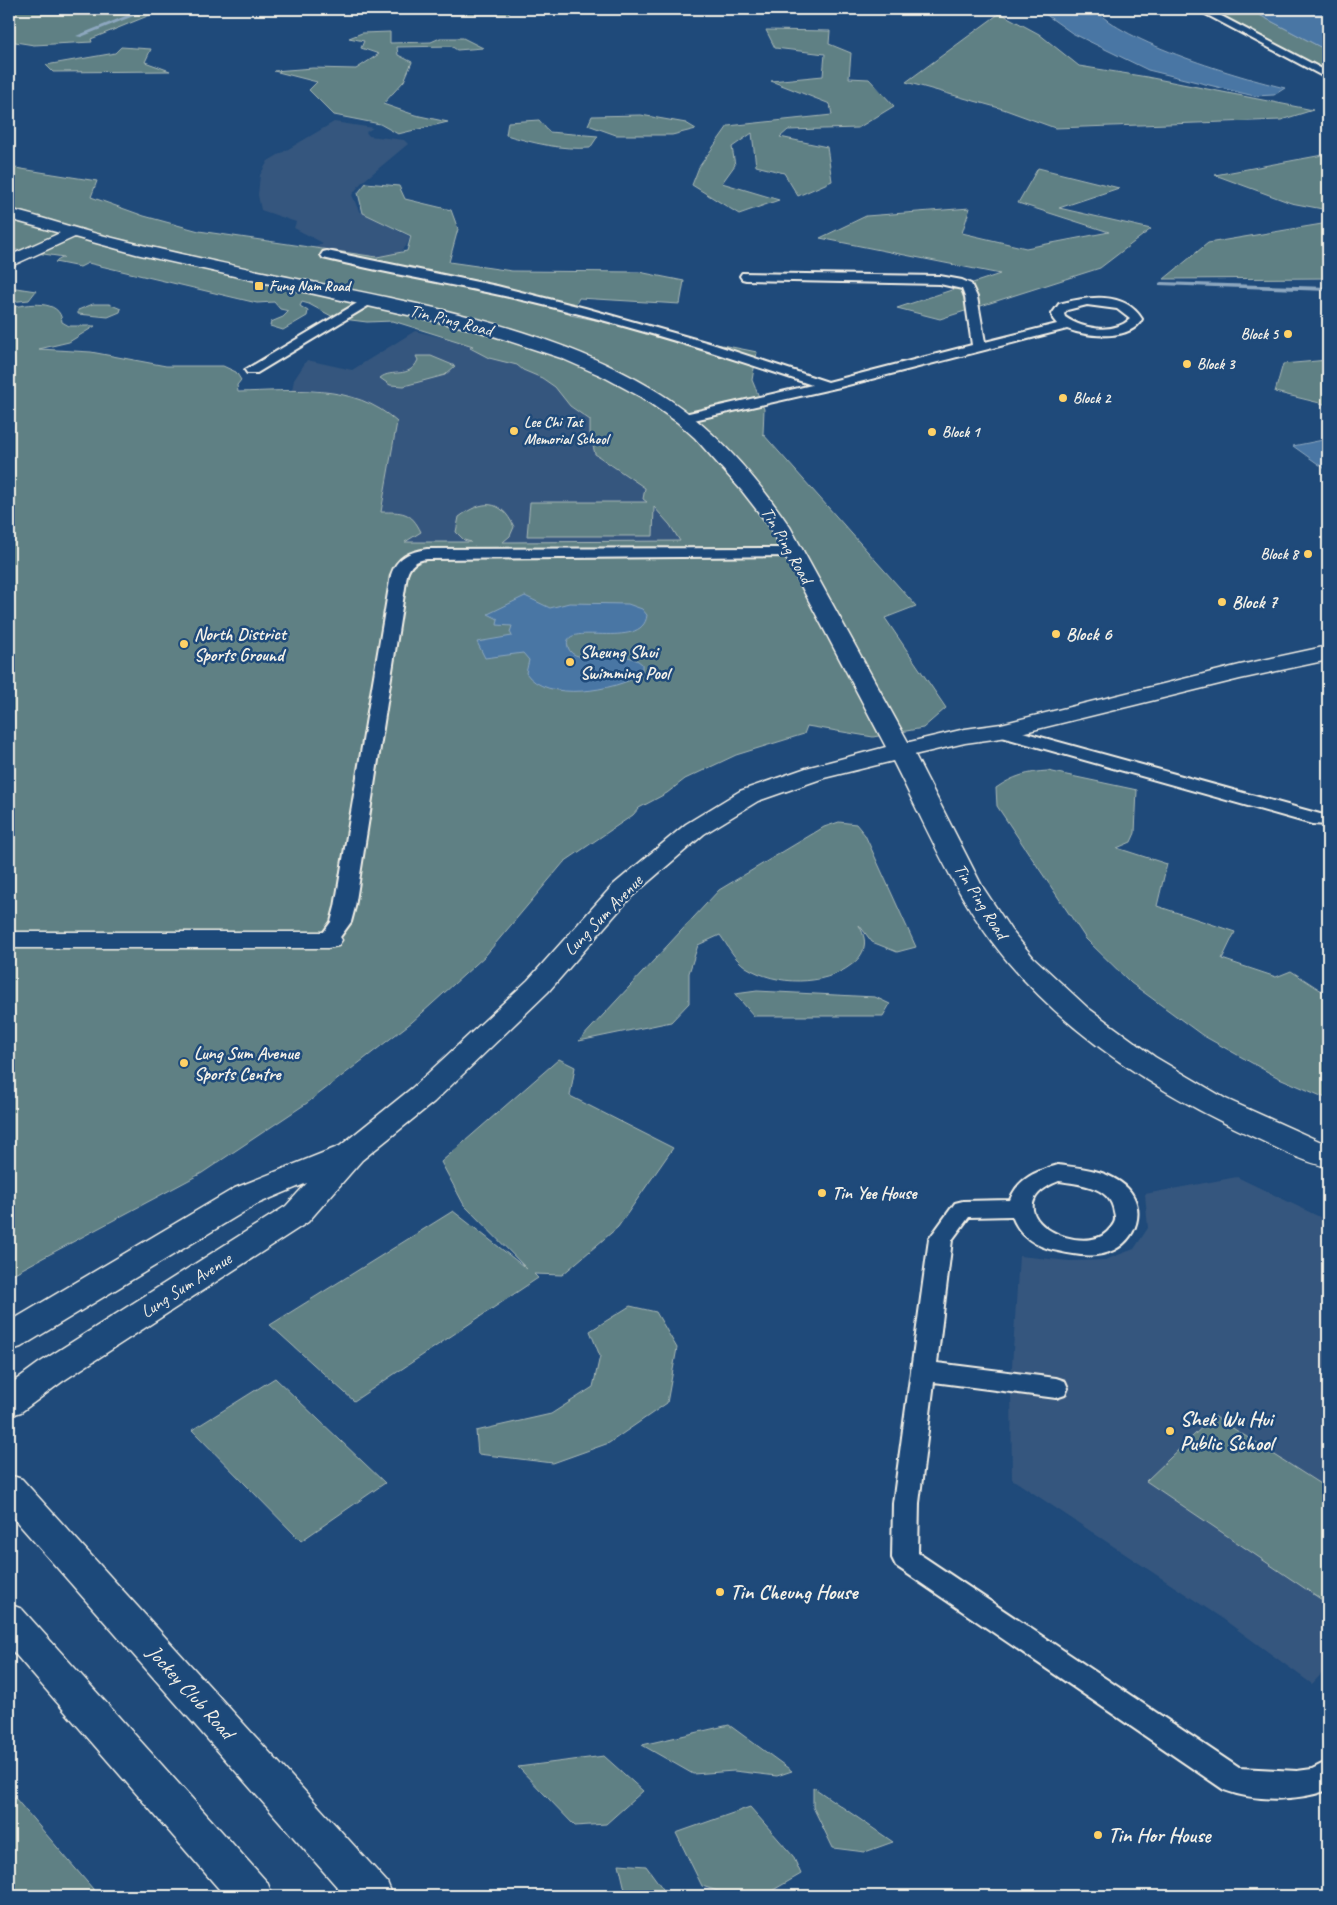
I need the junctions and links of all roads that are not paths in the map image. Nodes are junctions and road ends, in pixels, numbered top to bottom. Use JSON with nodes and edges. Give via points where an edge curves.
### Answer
{"nodes":[{"id":1,"x":1201,"y":9,"type":"edge"},
{"id":2,"x":1328,"y":76,"type":"edge"},
{"id":3,"x":9,"y":214,"type":"edge"},
{"id":4,"x":71,"y":233,"type":"junction"},
{"id":5,"x":327,"y":255,"type":"dead end"},
{"id":6,"x":9,"y":262,"type":"edge"},
{"id":7,"x":746,"y":276,"type":"dead end"},
{"id":8,"x":369,"y":300,"type":"junction"},
{"id":9,"x":1068,"y":325,"type":"junction"},
{"id":10,"x":979,"y":348,"type":"junction"},
{"id":11,"x":252,"y":370,"type":"dead end"},
{"id":12,"x":827,"y":386,"type":"junction"},
{"id":13,"x":685,"y":418,"type":"junction"},
{"id":14,"x":794,"y":553,"type":"junction"},
{"id":15,"x":1328,"y":653,"type":"edge"},
{"id":16,"x":1001,"y":731,"type":"junction"},
{"id":17,"x":900,"y":751,"type":"junction"},
{"id":18,"x":1328,"y":820,"type":"edge"},
{"id":19,"x":9,"y":940,"type":"edge"},
{"id":20,"x":328,"y":940,"type":"joint"},
{"id":21,"x":350,"y":1153,"type":"junction"},
{"id":22,"x":1328,"y":1157,"type":"edge"},
{"id":23,"x":1020,"y":1208,"type":"junction"},
{"id":24,"x":9,"y":1338,"type":"edge"},
{"id":25,"x":924,"y":1371,"type":"junction"},
{"id":26,"x":1056,"y":1388,"type":"dead end"},
{"id":27,"x":9,"y":1403,"type":"edge"},
{"id":28,"x":9,"y":1489,"type":"edge"},
{"id":29,"x":9,"y":1620,"type":"edge"},
{"id":30,"x":1328,"y":1774,"type":"edge"},
{"id":31,"x":252,"y":1896,"type":"edge"},
{"id":32,"x":372,"y":1896,"type":"edge"}],
"edges":[{"from":1,"to":2,"type":"lane"},
{"from":3,"to":4,"type":"street","name":"Tin Ping Road"},
{"from":4,"to":6,"type":"street"},
{"from":4,"to":8,"type":"street","name":"Tin Ping Road"},
{"from":5,"to":12,"type":"lane","via":[[498,290],[575,310],[748,359]]},
{"from":7,"to":10,"type":"lane","via":[[958,282],[967,287],[971,297]]},
{"from":8,"to":11,"type":"lane"},
{"from":8,"to":13,"type":"street","name":"Tin Ping Road","via":[[485,328],[569,354],[614,375]]},
{"from":9,"to":9,"type":"lane","via":[[1059,319],[1059,310],[1087,302],[1120,306],[1129,310],[1136,319],[1129,327],[1114,331],[1085,330]]},
{"from":9,"to":10,"type":"lane"},
{"from":10,"to":12,"type":"lane"},
{"from":12,"to":13,"type":"lane"},
{"from":13,"to":14,"type":"street","name":"Tin Ping Road","via":[[758,496]]},
{"from":14,"to":17,"type":"street","name":"Tin Ping Road"},
{"from":14,"to":20,"type":"lane","via":[[427,554],[402,564],[346,906],[341,922]]},
{"from":15,"to":16,"type":"street","name":"Lung Sum Avenue"},
{"from":16,"to":17,"type":"street","name":"Lung Sum Avenue"},
{"from":16,"to":18,"type":"lane"},
{"from":17,"to":21,"type":"street","name":"Lung Sum Avenue","via":[[815,773],[748,796],[695,829],[622,891],[538,986],[430,1088]]},
{"from":17,"to":22,"type":"street","name":"Tin Ping Road","via":[[987,917],[1021,960],[1068,1007],[1164,1076],[1229,1112]]},
{"from":19,"to":20,"type":"street"},
{"from":21,"to":24,"type":"street","name":"Lung Sum Avenue","via":[[246,1196]]},
{"from":21,"to":27,"type":"street","name":"Lung Sum Avenue","via":[[297,1214],[51,1372]]},
{"from":23,"to":23,"type":"lane","via":[[1022,1195],[1042,1177],[1076,1173],[1110,1186],[1121,1196],[1128,1221],[1123,1232],[1113,1241],[1081,1248],[1063,1246],[1033,1231]]},
{"from":23,"to":25,"type":"lane","via":[[963,1209],[941,1239]]},
{"from":25,"to":26,"type":"lane"},
{"from":25,"to":30,"type":"lane","via":[[906,1503],[905,1558],[1234,1781],[1284,1786],[1324,1779]]},
{"from":28,"to":32,"type":"street","name":"Jockey Club Road"},
{"from":29,"to":31,"type":"street"}]}
